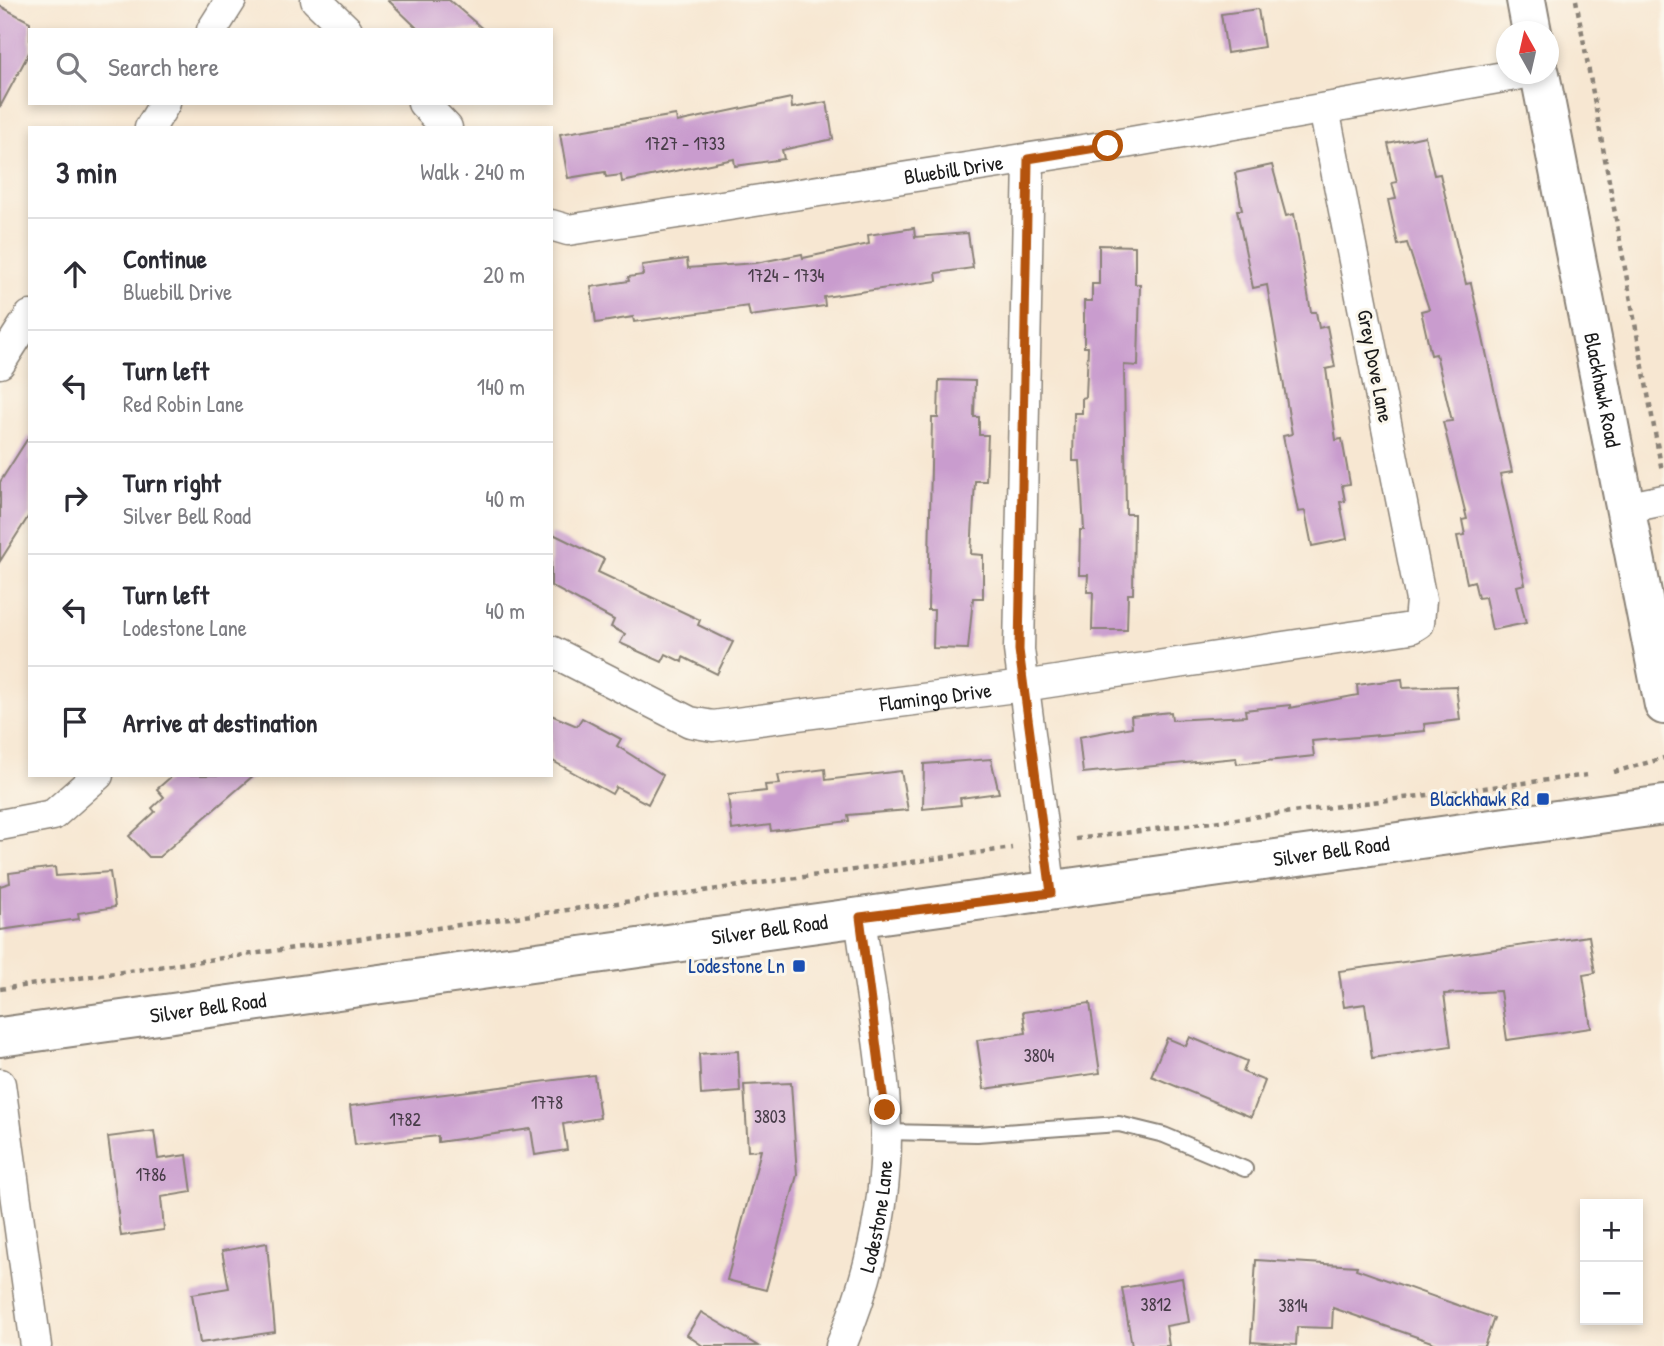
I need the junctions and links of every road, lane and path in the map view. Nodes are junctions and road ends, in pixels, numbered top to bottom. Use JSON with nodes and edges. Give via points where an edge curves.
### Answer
{"nodes":[{"id":1,"x":231,"y":0,"type":"edge"},
{"id":2,"x":316,"y":0,"type":"edge"},
{"id":3,"x":1526,"y":0,"type":"edge"},
{"id":4,"x":1576,"y":0,"type":"edge"},
{"id":5,"x":1530,"y":21,"type":"edge"},
{"id":6,"x":213,"y":28,"type":"edge"},
{"id":7,"x":345,"y":28,"type":"edge"},
{"id":8,"x":1496,"y":78,"type":"edge"},
{"id":9,"x":1542,"y":84,"type":"edge"},
{"id":10,"x":164,"y":105,"type":"edge"},
{"id":11,"x":425,"y":105,"type":"edge"},
{"id":12,"x":1324,"y":109,"type":"junction"},
{"id":13,"x":151,"y":126,"type":"edge"},
{"id":14,"x":445,"y":126,"type":"edge"},
{"id":15,"x":1028,"y":159,"type":"junction"},
{"id":16,"x":553,"y":226,"type":"edge"},
{"id":17,"x":28,"y":319,"type":"edge"},
{"id":18,"x":0,"y":363,"type":"edge"},
{"id":19,"x":1664,"y":482,"type":"edge"},
{"id":20,"x":1664,"y":500,"type":"edge"},
{"id":21,"x":1625,"y":508,"type":"junction"},
{"id":22,"x":1419,"y":623,"type":"joint"},
{"id":23,"x":553,"y":652,"type":"edge"},
{"id":24,"x":1023,"y":686,"type":"junction"},
{"id":25,"x":1664,"y":705,"type":"edge"},
{"id":26,"x":1664,"y":758,"type":"edge"},
{"id":27,"x":1604,"y":773,"type":"dead end"},
{"id":28,"x":1591,"y":775,"type":"dead end"},
{"id":29,"x":96,"y":777,"type":"edge"},
{"id":30,"x":1664,"y":806,"type":"edge"},
{"id":31,"x":0,"y":825,"type":"edge"},
{"id":32,"x":1044,"y":844,"type":"junction"},
{"id":33,"x":1051,"y":893,"type":"junction"},
{"id":34,"x":860,"y":917,"type":"junction"},
{"id":35,"x":0,"y":989,"type":"edge"},
{"id":36,"x":0,"y":1037,"type":"edge"},
{"id":37,"x":0,"y":1084,"type":"edge"},
{"id":38,"x":886,"y":1132,"type":"junction"},
{"id":39,"x":1245,"y":1169,"type":"dead end"},
{"id":40,"x":36,"y":1346,"type":"edge"},
{"id":41,"x":841,"y":1346,"type":"edge"}],
"edges":[{"from":1,"to":6,"type":"street"},
{"from":2,"to":7,"type":"street"},
{"from":3,"to":5,"type":"street"},
{"from":4,"to":19,"type":"path"},
{"from":8,"to":12,"type":"street","name":"Bluebill Drive"},
{"from":9,"to":21,"type":"street","name":"Blackhawk Road"},
{"from":10,"to":13,"type":"street"},
{"from":11,"to":14,"type":"street"},
{"from":12,"to":15,"type":"street","name":"Bluebill Drive"},
{"from":12,"to":22,"type":"street","name":"Grey Dove Lane","via":[[1421,600]]},
{"from":15,"to":16,"type":"street","name":"Bluebill Drive","via":[[568,230]]},
{"from":15,"to":24,"type":"street","via":[[1018,607]]},
{"from":17,"to":18,"type":"street"},
{"from":20,"to":21,"type":"street"},
{"from":21,"to":25,"type":"street","name":"Blackhawk Road"},
{"from":22,"to":24,"type":"street","name":"Flamingo Drive","via":[[1342,641]]},
{"from":23,"to":24,"type":"street","name":"Flamingo Drive","via":[[701,725]]},
{"from":24,"to":32,"type":"street"},
{"from":26,"to":27,"type":"path"},
{"from":28,"to":32,"type":"path"},
{"from":29,"to":31,"type":"street","via":[[54,815]]},
{"from":30,"to":33,"type":"street","name":"Silver Bell Road"},
{"from":32,"to":33,"type":"street"},
{"from":32,"to":35,"type":"path"},
{"from":33,"to":34,"type":"street","name":"Silver Bell Road"},
{"from":34,"to":36,"type":"street","name":"Silver Bell Road"},
{"from":34,"to":38,"type":"street","name":"Lodestone Lane"},
{"from":37,"to":40,"type":"street"},
{"from":38,"to":39,"type":"lane","via":[[977,1134],[1119,1124],[1164,1135]]},
{"from":38,"to":41,"type":"street","name":"Lodestone Lane","via":[[877,1227],[864,1285]]}]}
